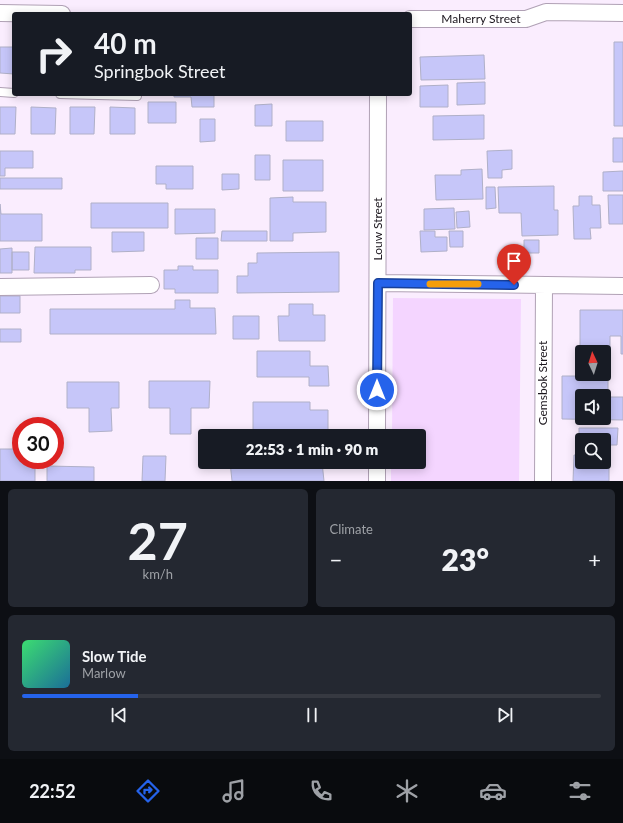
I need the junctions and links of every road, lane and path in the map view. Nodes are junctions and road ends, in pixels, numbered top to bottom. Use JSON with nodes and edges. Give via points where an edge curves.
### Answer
{"nodes":[{"id":1,"x":546,"y":6,"type":"edge"},
{"id":2,"x":16,"y":7,"type":"edge"},
{"id":3,"x":49,"y":12,"type":"edge"},
{"id":4,"x":0,"y":13,"type":"edge"},
{"id":5,"x":623,"y":13,"type":"edge"},
{"id":6,"x":412,"y":19,"type":"edge"},
{"id":7,"x":0,"y":92,"type":"edge"},
{"id":8,"x":12,"y":93,"type":"edge"},
{"id":9,"x":378,"y":96,"type":"edge"},
{"id":10,"x":378,"y":283,"type":"junction"},
{"id":11,"x":151,"y":285,"type":"dead end"},
{"id":12,"x":544,"y":285,"type":"junction"},
{"id":13,"x":623,"y":286,"type":"edge"},
{"id":14,"x":0,"y":288,"type":"edge"},
{"id":15,"x":377,"y":429,"type":"edge"},
{"id":16,"x":377,"y":469,"type":"edge"},
{"id":17,"x":377,"y":481,"type":"edge"},
{"id":18,"x":543,"y":481,"type":"edge"}],
"edges":[{"from":1,"to":5,"type":"street","name":"Maherry Street"},
{"from":1,"to":6,"type":"street","name":"Maherry Street","via":[[526,19]]},
{"from":2,"to":3,"type":"street"},
{"from":2,"to":4,"type":"street"},
{"from":7,"to":8,"type":"lane"},
{"from":9,"to":10,"type":"street","name":"Louw Street"},
{"from":10,"to":12,"type":"street"},
{"from":10,"to":15,"type":"street","name":"Louw Street"},
{"from":11,"to":14,"type":"street"},
{"from":12,"to":13,"type":"street"},
{"from":12,"to":18,"type":"street","name":"Gemsbok Street"},
{"from":16,"to":17,"type":"street"}]}
